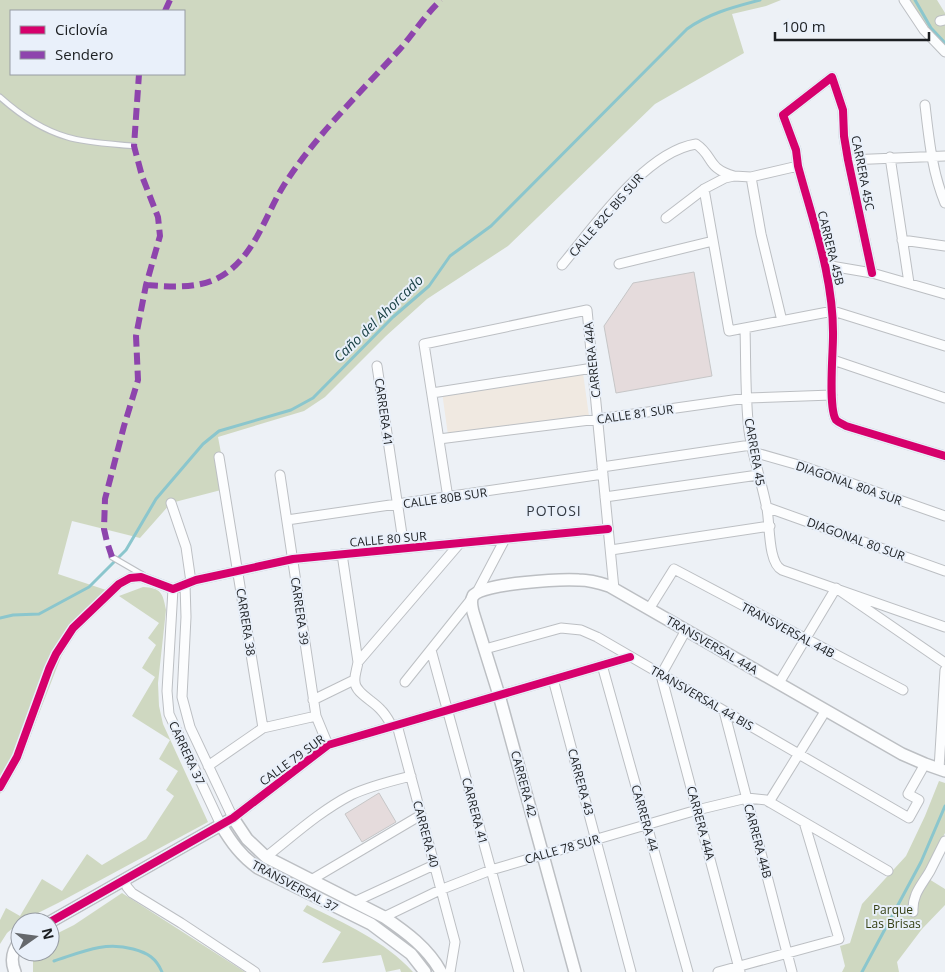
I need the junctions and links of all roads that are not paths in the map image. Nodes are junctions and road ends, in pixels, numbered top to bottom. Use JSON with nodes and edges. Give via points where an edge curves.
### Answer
{"nodes":[{"id":1,"x":904,"y":0,"type":"edge"},
{"id":2,"x":945,"y":52,"type":"edge"},
{"id":3,"x":832,"y":77,"type":"joint"},
{"id":4,"x":0,"y":97,"type":"edge"},
{"id":5,"x":925,"y":105,"type":"dead end"},
{"id":6,"x":134,"y":146,"type":"dead end"},
{"id":7,"x":931,"y":156,"type":"junction"},
{"id":8,"x":945,"y":156,"type":"edge"},
{"id":9,"x":890,"y":157,"type":"junction"},
{"id":10,"x":848,"y":160,"type":"junction"},
{"id":11,"x":798,"y":166,"type":"junction"},
{"id":12,"x":734,"y":176,"type":"junction"},
{"id":13,"x":751,"y":176,"type":"junction"},
{"id":14,"x":704,"y":189,"type":"junction"},
{"id":15,"x":945,"y":203,"type":"edge"},
{"id":16,"x":666,"y":218,"type":"dead end"},
{"id":17,"x":902,"y":240,"type":"junction"},
{"id":18,"x":713,"y":241,"type":"junction"},
{"id":19,"x":945,"y":246,"type":"edge"},
{"id":20,"x":619,"y":264,"type":"dead end"},
{"id":21,"x":562,"y":265,"type":"dead end"},
{"id":22,"x":826,"y":265,"type":"junction"},
{"id":23,"x":872,"y":274,"type":"junction"},
{"id":24,"x":909,"y":283,"type":"junction"},
{"id":25,"x":945,"y":294,"type":"edge"},
{"id":26,"x":833,"y":311,"type":"junction"},
{"id":27,"x":782,"y":321,"type":"junction"},
{"id":28,"x":745,"y":328,"type":"junction"},
{"id":29,"x":945,"y":346,"type":"edge"},
{"id":30,"x":833,"y":360,"type":"junction"},
{"id":31,"x":377,"y":366,"type":"dead end"},
{"id":32,"x":593,"y":368,"type":"junction"},
{"id":33,"x":432,"y":393,"type":"junction"},
{"id":34,"x":832,"y":396,"type":"junction"},
{"id":35,"x":747,"y":398,"type":"junction"},
{"id":36,"x":945,"y":398,"type":"edge"},
{"id":37,"x":598,"y":419,"type":"junction"},
{"id":38,"x":439,"y":439,"type":"junction"},
{"id":39,"x":752,"y":449,"type":"junction"},
{"id":40,"x":945,"y":456,"type":"edge"},
{"id":41,"x":219,"y":457,"type":"dead end"},
{"id":42,"x":603,"y":470,"type":"junction"},
{"id":43,"x":280,"y":475,"type":"dead end"},
{"id":44,"x":758,"y":475,"type":"junction"},
{"id":45,"x":605,"y":497,"type":"junction"},
{"id":46,"x":448,"y":498,"type":"junction"},
{"id":47,"x":171,"y":503,"type":"dead end"},
{"id":48,"x":397,"y":505,"type":"junction"},
{"id":49,"x":766,"y":507,"type":"junction"},
{"id":50,"x":945,"y":516,"type":"edge"},
{"id":51,"x":287,"y":520,"type":"junction"},
{"id":52,"x":770,"y":526,"type":"junction"},
{"id":53,"x":608,"y":528,"type":"junction"},
{"id":54,"x":505,"y":538,"type":"junction"},
{"id":55,"x":460,"y":543,"type":"junction"},
{"id":56,"x":404,"y":548,"type":"junction"},
{"id":57,"x":610,"y":550,"type":"junction"},
{"id":58,"x":342,"y":554,"type":"junction"},
{"id":59,"x":112,"y":557,"type":"dead end"},
{"id":60,"x":292,"y":559,"type":"junction"},
{"id":61,"x":238,"y":571,"type":"junction"},
{"id":62,"x":945,"y":571,"type":"edge"},
{"id":63,"x":156,"y":582,"type":"junction"},
{"id":64,"x":188,"y":583,"type":"junction"},
{"id":65,"x":173,"y":588,"type":"junction"},
{"id":66,"x":836,"y":588,"type":"junction"},
{"id":67,"x":614,"y":589,"type":"junction"},
{"id":68,"x":475,"y":595,"type":"junction"},
{"id":69,"x":649,"y":609,"type":"junction"},
{"id":70,"x":945,"y":626,"type":"edge"},
{"id":71,"x":686,"y":630,"type":"junction"},
{"id":72,"x":805,"y":639,"type":"junction"},
{"id":73,"x":485,"y":649,"type":"junction"},
{"id":74,"x":430,"y":650,"type":"junction"},
{"id":75,"x":630,"y":656,"type":"junction"},
{"id":76,"x":358,"y":662,"type":"junction"},
{"id":77,"x":945,"y":663,"type":"edge"},
{"id":78,"x":602,"y":665,"type":"junction"},
{"id":79,"x":945,"y":670,"type":"edge"},
{"id":80,"x":661,"y":675,"type":"junction"},
{"id":81,"x":553,"y":679,"type":"junction"},
{"id":82,"x":354,"y":680,"type":"junction"},
{"id":83,"x":405,"y":682,"type":"dead end"},
{"id":84,"x":779,"y":683,"type":"junction"},
{"id":85,"x":903,"y":690,"type":"dead end"},
{"id":86,"x":499,"y":695,"type":"junction"},
{"id":87,"x":313,"y":700,"type":"junction"},
{"id":88,"x":447,"y":710,"type":"junction"},
{"id":89,"x":826,"y":710,"type":"junction"},
{"id":90,"x":724,"y":711,"type":"junction"},
{"id":91,"x":316,"y":716,"type":"junction"},
{"id":92,"x":395,"y":726,"type":"junction"},
{"id":93,"x":263,"y":728,"type":"junction"},
{"id":94,"x":328,"y":745,"type":"junction"},
{"id":95,"x":798,"y":754,"type":"junction"},
{"id":96,"x":925,"y":764,"type":"junction"},
{"id":97,"x":208,"y":766,"type":"junction"},
{"id":98,"x":942,"y":770,"type":"edge"},
{"id":99,"x":410,"y":776,"type":"junction"},
{"id":100,"x":0,"y":787,"type":"edge"},
{"id":101,"x":746,"y":798,"type":"junction"},
{"id":102,"x":769,"y":802,"type":"junction"},
{"id":103,"x":697,"y":810,"type":"junction"},
{"id":104,"x":421,"y":816,"type":"junction"},
{"id":105,"x":233,"y":818,"type":"junction"},
{"id":106,"x":804,"y":822,"type":"junction"},
{"id":107,"x":221,"y":825,"type":"junction"},
{"id":108,"x":647,"y":825,"type":"junction"},
{"id":109,"x":596,"y":840,"type":"junction"},
{"id":110,"x":945,"y":841,"type":"edge"},
{"id":111,"x":942,"y":853,"type":"edge"},
{"id":112,"x":543,"y":854,"type":"junction"},
{"id":113,"x":266,"y":857,"type":"junction"},
{"id":114,"x":434,"y":865,"type":"junction"},
{"id":115,"x":491,"y":870,"type":"junction"},
{"id":116,"x":888,"y":871,"type":"dead end"},
{"id":117,"x":124,"y":880,"type":"junction"},
{"id":118,"x":310,"y":880,"type":"junction"},
{"id":119,"x":440,"y":890,"type":"junction"},
{"id":120,"x":354,"y":902,"type":"junction"},
{"id":121,"x":914,"y":912,"type":"dead end"},
{"id":122,"x":60,"y":916,"type":"edge"},
{"id":123,"x":384,"y":917,"type":"junction"},
{"id":124,"x":787,"y":953,"type":"junction"},
{"id":125,"x":740,"y":969,"type":"edge"},
{"id":126,"x":255,"y":972,"type":"edge"},
{"id":127,"x":425,"y":972,"type":"edge"},
{"id":128,"x":441,"y":972,"type":"edge"},
{"id":129,"x":450,"y":972,"type":"edge"},
{"id":130,"x":519,"y":972,"type":"edge"},
{"id":131,"x":575,"y":972,"type":"edge"},
{"id":132,"x":631,"y":972,"type":"edge"},
{"id":133,"x":688,"y":972,"type":"edge"},
{"id":134,"x":718,"y":972,"type":"edge"},
{"id":135,"x":792,"y":972,"type":"edge"}],
"edges":[{"from":1,"to":2,"type":"street","via":[[924,30]]},
{"from":3,"to":10,"type":"street","name":"CARRERA 45C","via":[[843,110]]},
{"from":3,"to":11,"type":"street","name":"CARRERA 45B","via":[[784,115]]},
{"from":4,"to":6,"type":"lane","via":[[48,130],[69,138]]},
{"from":5,"to":7,"type":"street"},
{"from":7,"to":8,"type":"street"},
{"from":7,"to":9,"type":"street"},
{"from":7,"to":15,"type":"street"},
{"from":9,"to":10,"type":"street"},
{"from":9,"to":17,"type":"street"},
{"from":10,"to":23,"type":"street","name":"CARRERA 45C"},
{"from":11,"to":13,"type":"street"},
{"from":11,"to":22,"type":"street","name":"CARRERA 45B"},
{"from":12,"to":13,"type":"street"},
{"from":12,"to":14,"type":"street"},
{"from":12,"to":21,"type":"street","name":"CALLE 82C BIS SUR","via":[[717,170],[703,148],[696,144],[686,145],[650,166],[634,180]]},
{"from":13,"to":27,"type":"street"},
{"from":14,"to":16,"type":"street"},
{"from":14,"to":18,"type":"street"},
{"from":17,"to":19,"type":"street"},
{"from":17,"to":24,"type":"street"},
{"from":18,"to":20,"type":"street"},
{"from":18,"to":28,"type":"street","via":[[728,331]]},
{"from":22,"to":23,"type":"street"},
{"from":22,"to":26,"type":"street","name":"CARRERA 45B"},
{"from":23,"to":24,"type":"street"},
{"from":24,"to":25,"type":"street"},
{"from":26,"to":27,"type":"street"},
{"from":26,"to":29,"type":"street"},
{"from":26,"to":30,"type":"street","name":"CARRERA 45B"},
{"from":27,"to":28,"type":"street"},
{"from":28,"to":35,"type":"street","name":"CARRERA 45"},
{"from":30,"to":34,"type":"street","name":"CARRERA 45B"},
{"from":30,"to":36,"type":"street"},
{"from":31,"to":48,"type":"street","name":"CARRERA 41"},
{"from":32,"to":33,"type":"street"},
{"from":32,"to":33,"type":"street","name":"CARRERA 44A","via":[[587,310],[424,344]]},
{"from":32,"to":37,"type":"street","name":"CARRERA 44A"},
{"from":33,"to":38,"type":"street"},
{"from":34,"to":35,"type":"street","name":"CALLE 81 SUR"},
{"from":34,"to":40,"type":"street","name":"CARRERA 45B","via":[[836,420],[846,426]]},
{"from":35,"to":37,"type":"street","name":"CALLE 81 SUR"},
{"from":35,"to":39,"type":"street","name":"CARRERA 45"},
{"from":37,"to":38,"type":"street","name":"CALLE 81 SUR"},
{"from":37,"to":42,"type":"street","name":"CARRERA 44A"},
{"from":38,"to":46,"type":"street"},
{"from":39,"to":42,"type":"street","name":"CALLE 80B SUR"},
{"from":39,"to":44,"type":"street","name":"CARRERA 45"},
{"from":39,"to":50,"type":"street","name":"DIAGONAL 80A SUR"},
{"from":41,"to":61,"type":"street","name":"CARRERA 38"},
{"from":42,"to":45,"type":"street","name":"CARRERA 44A"},
{"from":42,"to":46,"type":"street","name":"CALLE 80B SUR"},
{"from":43,"to":51,"type":"street","name":"CARRERA 39"},
{"from":44,"to":45,"type":"street"},
{"from":44,"to":49,"type":"street","name":"CARRERA 45"},
{"from":45,"to":53,"type":"street","name":"CARRERA 44A"},
{"from":46,"to":48,"type":"street","name":"CALLE 80B SUR"},
{"from":47,"to":64,"type":"street","name":"CARRERA 37","via":[[186,547]]},
{"from":48,"to":51,"type":"street","name":"CALLE 80B SUR"},
{"from":48,"to":56,"type":"street","name":"CARRERA 41"},
{"from":49,"to":52,"type":"street","name":"CARRERA 45"},
{"from":49,"to":62,"type":"street","name":"DIAGONAL 80 SUR"},
{"from":51,"to":60,"type":"street","name":"CARRERA 39"},
{"from":52,"to":57,"type":"street"},
{"from":52,"to":66,"type":"street","name":"CARRERA 45","via":[[773,559],[778,568]]},
{"from":53,"to":54,"type":"street","name":"CALLE 80 SUR"},
{"from":53,"to":57,"type":"street","name":"CARRERA 44A"},
{"from":54,"to":55,"type":"street","name":"CALLE 80 SUR"},
{"from":54,"to":68,"type":"street"},
{"from":55,"to":56,"type":"street","name":"CALLE 80 SUR"},
{"from":55,"to":76,"type":"street"},
{"from":56,"to":58,"type":"street","name":"CALLE 80 SUR"},
{"from":57,"to":67,"type":"street","name":"CARRERA 44A"},
{"from":58,"to":60,"type":"street","name":"CALLE 80 SUR"},
{"from":58,"to":76,"type":"street"},
{"from":59,"to":63,"type":"lane"},
{"from":60,"to":61,"type":"street","name":"CALLE 80 SUR"},
{"from":60,"to":87,"type":"street","name":"CARRERA 39"},
{"from":61,"to":64,"type":"street","name":"CALLE 80 SUR"},
{"from":61,"to":93,"type":"street","name":"CARRERA 38"},
{"from":63,"to":65,"type":"street"},
{"from":63,"to":100,"type":"street","via":[[141,577],[119,584],[73,628],[49,669],[17,757]]},
{"from":64,"to":65,"type":"street","name":"CALLE 80 SUR"},
{"from":64,"to":97,"type":"street","name":"CARRERA 37","via":[[182,697],[190,727]]},
{"from":65,"to":107,"type":"street","name":"CARRERA 37","via":[[167,691],[169,714]]},
{"from":66,"to":70,"type":"street"},
{"from":66,"to":72,"type":"street"},
{"from":66,"to":77,"type":"street"},
{"from":67,"to":68,"type":"street","name":"TRANSVERSAL 44A","via":[[591,581],[560,580],[494,587]]},
{"from":67,"to":69,"type":"street","name":"TRANSVERSAL 44A"},
{"from":68,"to":73,"type":"street","name":"CARRERA 42","via":[[471,605]]},
{"from":68,"to":74,"type":"street"},
{"from":69,"to":71,"type":"street","name":"TRANSVERSAL 44A"},
{"from":69,"to":72,"type":"street","name":"TRANSVERSAL 44B","via":[[674,569]]},
{"from":71,"to":80,"type":"street"},
{"from":71,"to":84,"type":"street","name":"TRANSVERSAL 44A"},
{"from":72,"to":84,"type":"street"},
{"from":72,"to":85,"type":"street","name":"TRANSVERSAL 44B"},
{"from":73,"to":75,"type":"street","name":"TRANSVERSAL 44 BIS","via":[[560,628],[581,630]]},
{"from":73,"to":86,"type":"street","name":"CARRERA 42"},
{"from":74,"to":83,"type":"street"},
{"from":74,"to":88,"type":"street","name":"CARRERA 41"},
{"from":75,"to":78,"type":"street","name":"CALLE 79 SUR"},
{"from":75,"to":80,"type":"street","name":"TRANSVERSAL 44 BIS"},
{"from":76,"to":82,"type":"street"},
{"from":78,"to":81,"type":"street","name":"CALLE 79 SUR"},
{"from":78,"to":108,"type":"street","name":"CARRERA 44"},
{"from":79,"to":98,"type":"street"},
{"from":80,"to":90,"type":"street","name":"TRANSVERSAL 44 BIS"},
{"from":80,"to":103,"type":"street","name":"CARRERA 44A"},
{"from":81,"to":86,"type":"street","name":"CALLE 79 SUR"},
{"from":81,"to":109,"type":"street","name":"CARRERA 43"},
{"from":82,"to":87,"type":"street"},
{"from":82,"to":92,"type":"street","name":"CARRERA 40","via":[[358,690],[371,699]]},
{"from":84,"to":89,"type":"street","name":"TRANSVERSAL 44A"},
{"from":86,"to":88,"type":"street","name":"CALLE 79 SUR"},
{"from":86,"to":112,"type":"street","name":"CARRERA 42"},
{"from":87,"to":91,"type":"street","name":"CARRERA 39"},
{"from":88,"to":92,"type":"street","name":"CALLE 79 SUR"},
{"from":88,"to":115,"type":"street","name":"CARRERA 41"},
{"from":89,"to":95,"type":"street"},
{"from":89,"to":96,"type":"street","name":"TRANSVERSAL 44A"},
{"from":90,"to":95,"type":"street","name":"TRANSVERSAL 44 BIS"},
{"from":90,"to":101,"type":"street","name":"CARRERA 44B"},
{"from":91,"to":93,"type":"street"},
{"from":91,"to":94,"type":"street","name":"CARRERA 39"},
{"from":92,"to":94,"type":"street","name":"CALLE 79 SUR"},
{"from":92,"to":99,"type":"street","name":"CARRERA 40"},
{"from":93,"to":97,"type":"street"},
{"from":94,"to":105,"type":"street","name":"CALLE 79 SUR"},
{"from":95,"to":96,"type":"street","name":"TRANSVERSAL 44 BIS","via":[[909,818],[919,800],[908,794]]},
{"from":95,"to":102,"type":"street"},
{"from":96,"to":98,"type":"street","name":"TRANSVERSAL 44A"},
{"from":97,"to":105,"type":"street","name":"CARRERA 37"},
{"from":99,"to":104,"type":"street","name":"CARRERA 40"},
{"from":99,"to":113,"type":"street","via":[[351,795],[322,813]]},
{"from":101,"to":102,"type":"street"},
{"from":101,"to":103,"type":"street","name":"CALLE 78 SUR"},
{"from":101,"to":124,"type":"street","name":"CARRERA 44B"},
{"from":102,"to":106,"type":"street"},
{"from":103,"to":108,"type":"street","name":"CALLE 78 SUR"},
{"from":103,"to":125,"type":"street","name":"CARRERA 44A"},
{"from":104,"to":114,"type":"street","name":"CARRERA 40"},
{"from":104,"to":118,"type":"street"},
{"from":105,"to":107,"type":"street","name":"CALLE 79 SUR"},
{"from":105,"to":113,"type":"street","name":"TRANSVERSAL 37","via":[[247,839]]},
{"from":106,"to":116,"type":"street"},
{"from":106,"to":124,"type":"street","via":[[839,939]]},
{"from":107,"to":117,"type":"street","name":"CALLE 79 SUR"},
{"from":107,"to":127,"type":"street","name":"TRANSVERSAL 37","via":[[241,855],[258,868],[371,924],[411,954]]},
{"from":108,"to":109,"type":"street","name":"CALLE 78 SUR"},
{"from":108,"to":133,"type":"street","name":"CARRERA 44"},
{"from":109,"to":112,"type":"street","name":"CALLE 78 SUR"},
{"from":109,"to":132,"type":"street","name":"CARRERA 43"},
{"from":110,"to":111,"type":"street"},
{"from":111,"to":121,"type":"street","via":[[916,894]]},
{"from":112,"to":115,"type":"street","name":"CALLE 78 SUR"},
{"from":112,"to":131,"type":"street","name":"CARRERA 42"},
{"from":113,"to":118,"type":"street","name":"TRANSVERSAL 37"},
{"from":114,"to":119,"type":"street","name":"CARRERA 40"},
{"from":114,"to":120,"type":"street"},
{"from":115,"to":119,"type":"street","name":"CALLE 78 SUR"},
{"from":115,"to":130,"type":"street","name":"CARRERA 41"},
{"from":117,"to":122,"type":"street","name":"CALLE 79 SUR"},
{"from":117,"to":126,"type":"street","via":[[132,893]]},
{"from":118,"to":120,"type":"street","name":"TRANSVERSAL 37"},
{"from":119,"to":123,"type":"street","name":"CALLE 78 SUR"},
{"from":119,"to":129,"type":"street","name":"CARRERA 40","via":[[455,942]]},
{"from":120,"to":123,"type":"street","name":"TRANSVERSAL 37"},
{"from":123,"to":128,"type":"street","via":[[419,944]]},
{"from":124,"to":125,"type":"street"},
{"from":124,"to":135,"type":"street","name":"CARRERA 44B"},
{"from":125,"to":134,"type":"street"}]}
